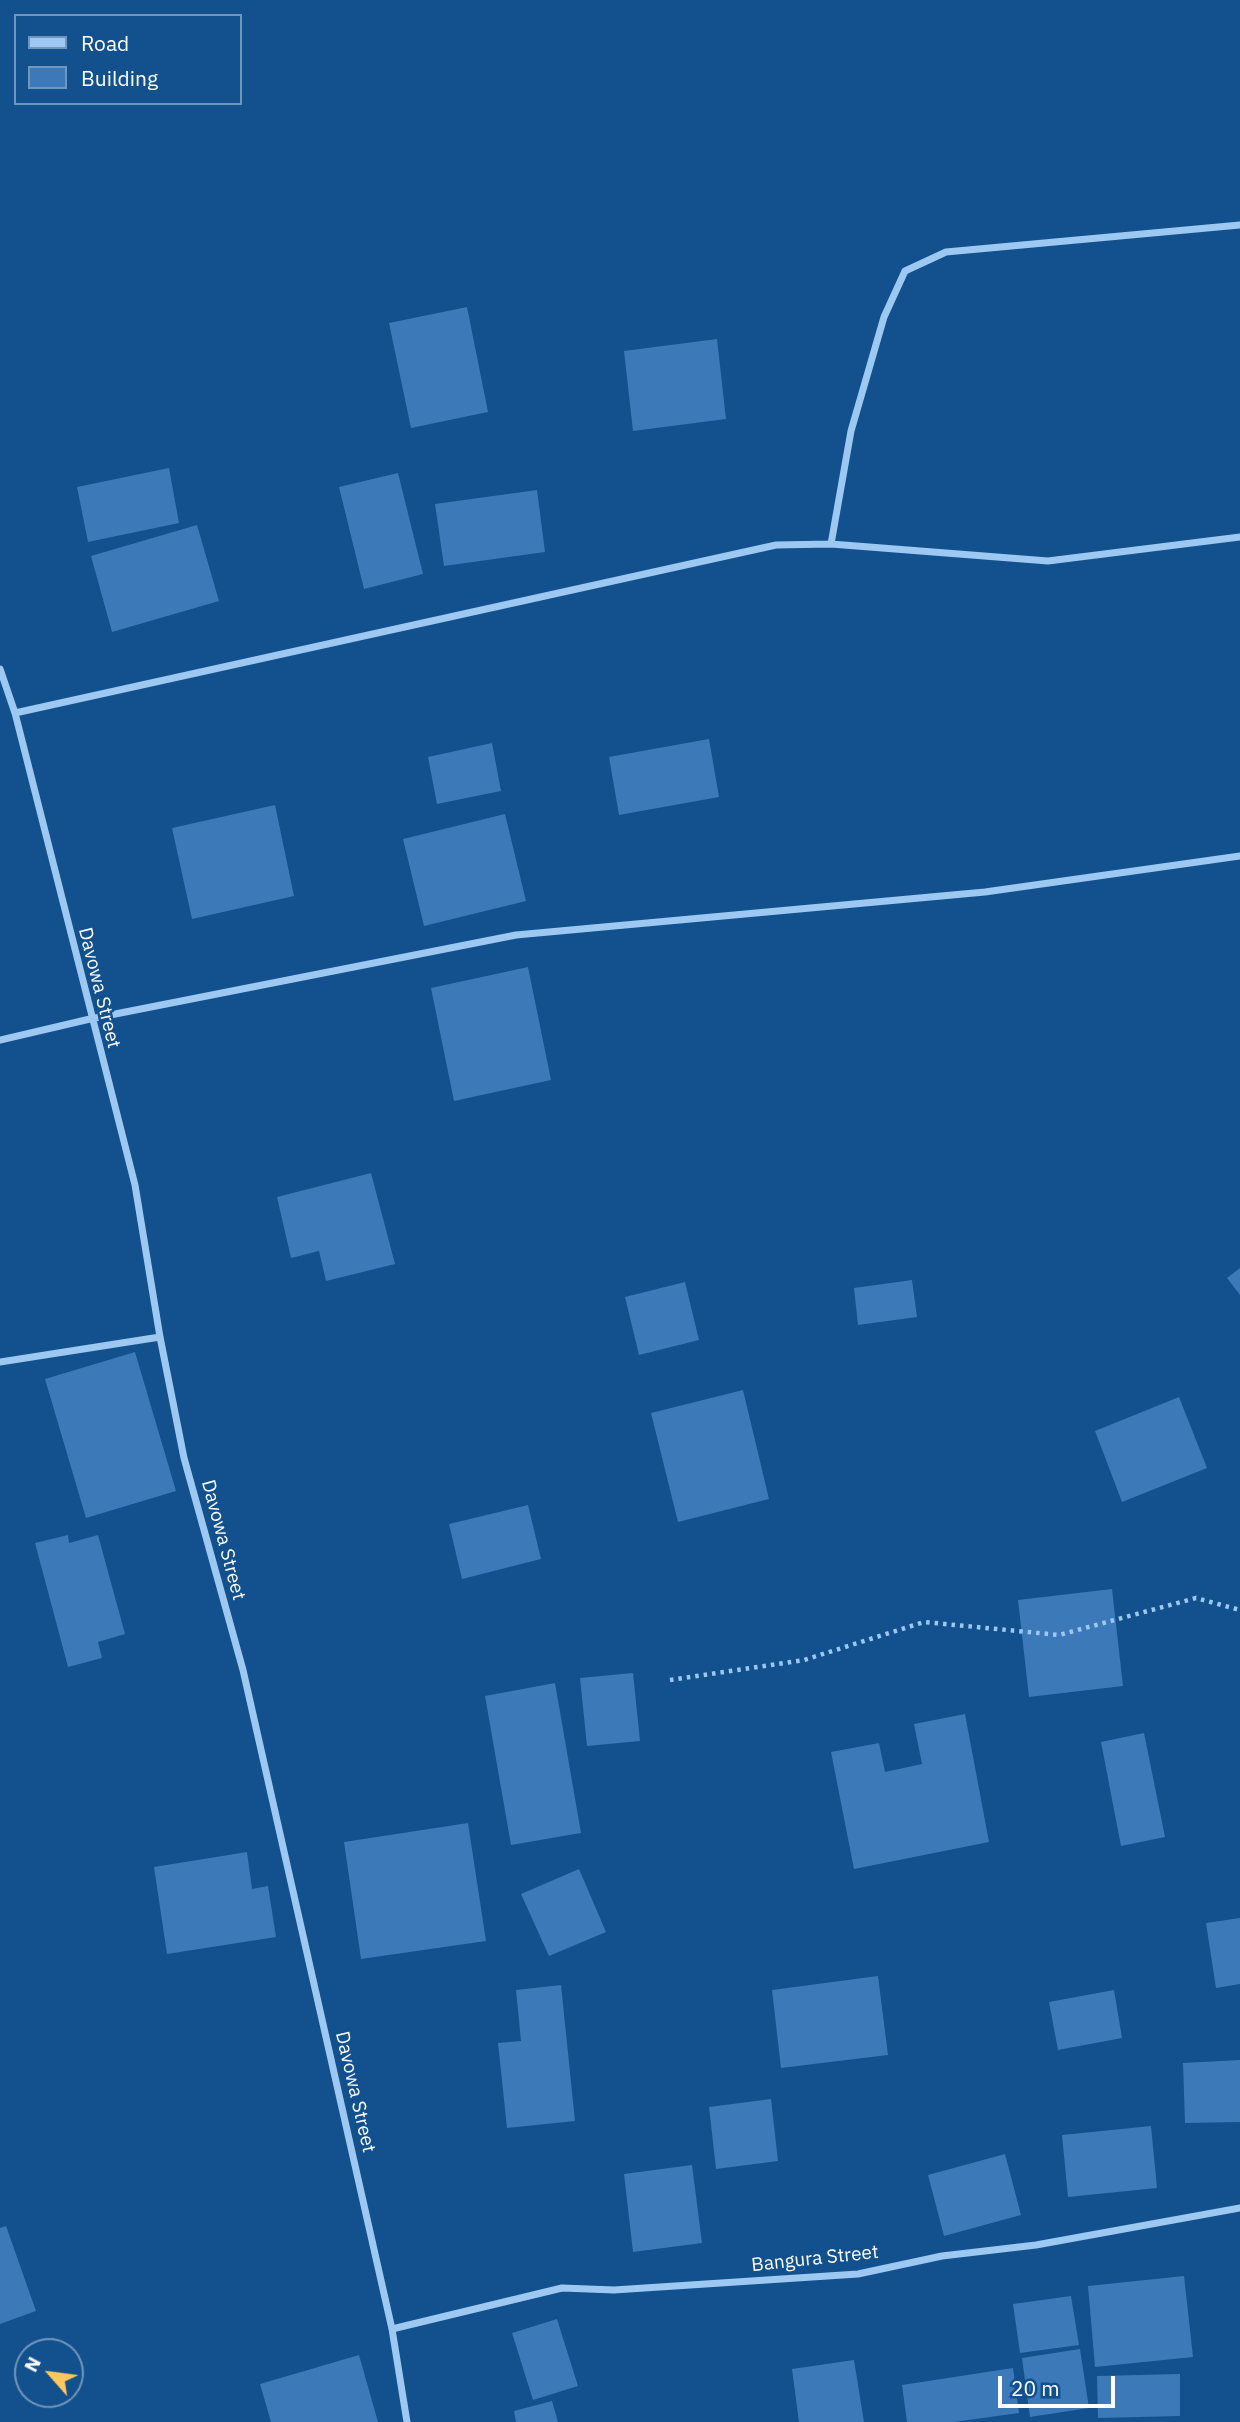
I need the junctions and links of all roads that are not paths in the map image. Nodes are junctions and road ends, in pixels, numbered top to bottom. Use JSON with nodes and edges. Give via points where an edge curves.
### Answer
{"nodes":[{"id":1,"x":1240,"y":225,"type":"edge"},
{"id":2,"x":1240,"y":537,"type":"edge"},
{"id":3,"x":831,"y":544,"type":"junction"},
{"id":4,"x":0,"y":669,"type":"edge"},
{"id":5,"x":15,"y":713,"type":"junction"},
{"id":6,"x":1240,"y":856,"type":"edge"},
{"id":7,"x":90,"y":1019,"type":"junction"},
{"id":8,"x":0,"y":1040,"type":"edge"},
{"id":9,"x":160,"y":1337,"type":"junction"},
{"id":10,"x":0,"y":1362,"type":"edge"},
{"id":11,"x":1240,"y":2208,"type":"edge"},
{"id":12,"x":392,"y":2329,"type":"junction"},
{"id":13,"x":407,"y":2422,"type":"edge"}],
"edges":[{"from":1,"to":3,"type":"street","via":[[946,252],[905,271],[884,317],[851,431]]},
{"from":2,"to":3,"type":"street","via":[[1048,561]]},
{"from":3,"to":5,"type":"street","via":[[776,545]]},
{"from":4,"to":5,"type":"street","name":"Davowa Street"},
{"from":5,"to":7,"type":"street","name":"Davowa Street"},
{"from":6,"to":7,"type":"street","via":[[985,892],[516,935]]},
{"from":7,"to":8,"type":"street"},
{"from":7,"to":9,"type":"street","name":"Davowa Street","via":[[135,1185]]},
{"from":9,"to":10,"type":"street"},
{"from":9,"to":12,"type":"street","name":"Davowa Street","via":[[184,1458],[243,1671]]},
{"from":11,"to":12,"type":"street","name":"Bangura Street","via":[[858,2274],[614,2290],[562,2288]]},
{"from":12,"to":13,"type":"street","name":"Davowa Street"}]}
